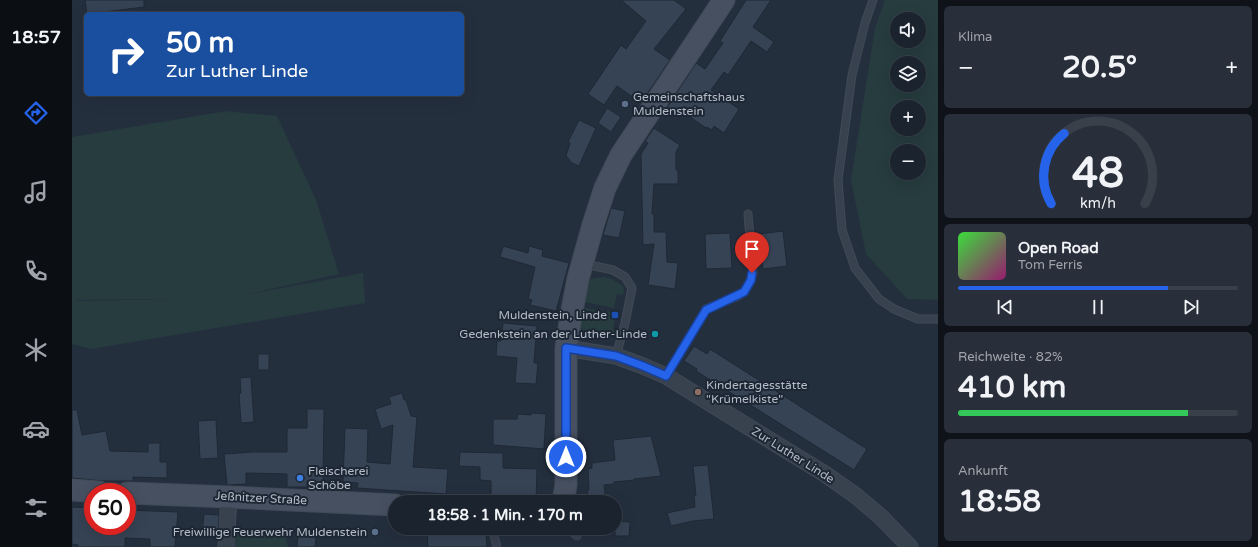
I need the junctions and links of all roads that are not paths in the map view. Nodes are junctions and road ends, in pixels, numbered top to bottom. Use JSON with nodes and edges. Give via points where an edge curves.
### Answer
{"nodes":[{"id":1,"x":724,"y":0,"type":"edge"},
{"id":2,"x":873,"y":0,"type":"edge"},
{"id":3,"x":748,"y":214,"type":"dead end"},
{"id":4,"x":581,"y":263,"type":"junction"},
{"id":5,"x":938,"y":319,"type":"edge"},
{"id":6,"x":566,"y":348,"type":"junction"},
{"id":7,"x":616,"y":356,"type":"junction"},
{"id":8,"x":666,"y":376,"type":"junction"},
{"id":9,"x":72,"y":490,"type":"edge"},
{"id":10,"x":84,"y":491,"type":"edge"},
{"id":11,"x":136,"y":493,"type":"edge"},
{"id":12,"x":564,"y":495,"type":"edge"},
{"id":13,"x":229,"y":497,"type":"junction"},
{"id":14,"x":388,"y":505,"type":"edge"},
{"id":15,"x":494,"y":535,"type":"edge"},
{"id":16,"x":226,"y":547,"type":"edge"},
{"id":17,"x":497,"y":547,"type":"edge"},
{"id":18,"x":910,"y":547,"type":"edge"}],
"edges":[{"from":1,"to":4,"type":"main road","via":[[621,155],[605,188]]},
{"from":2,"to":5,"type":"lane","via":[[852,75],[838,180],[842,230],[855,268],[879,299],[894,309],[918,319]]},
{"from":3,"to":8,"type":"lane","via":[[752,273],[748,286],[738,296],[706,310]]},
{"from":4,"to":6,"type":"main road"},
{"from":4,"to":7,"type":"lane","via":[[613,270],[625,276],[632,288],[626,323]]},
{"from":6,"to":7,"type":"street","name":"Zur Luther Linde"},
{"from":6,"to":12,"type":"main road"},
{"from":7,"to":8,"type":"street","name":"Zur Luther Linde"},
{"from":8,"to":18,"type":"street","name":"Zur Luther Linde","via":[[855,495]]},
{"from":9,"to":10,"type":"main road"},
{"from":11,"to":13,"type":"main road","name":"Jeßnitzer Straße"},
{"from":13,"to":14,"type":"main road","name":"Jeßnitzer Straße"},
{"from":13,"to":16,"type":"street"},
{"from":15,"to":17,"type":"lane"}]}
